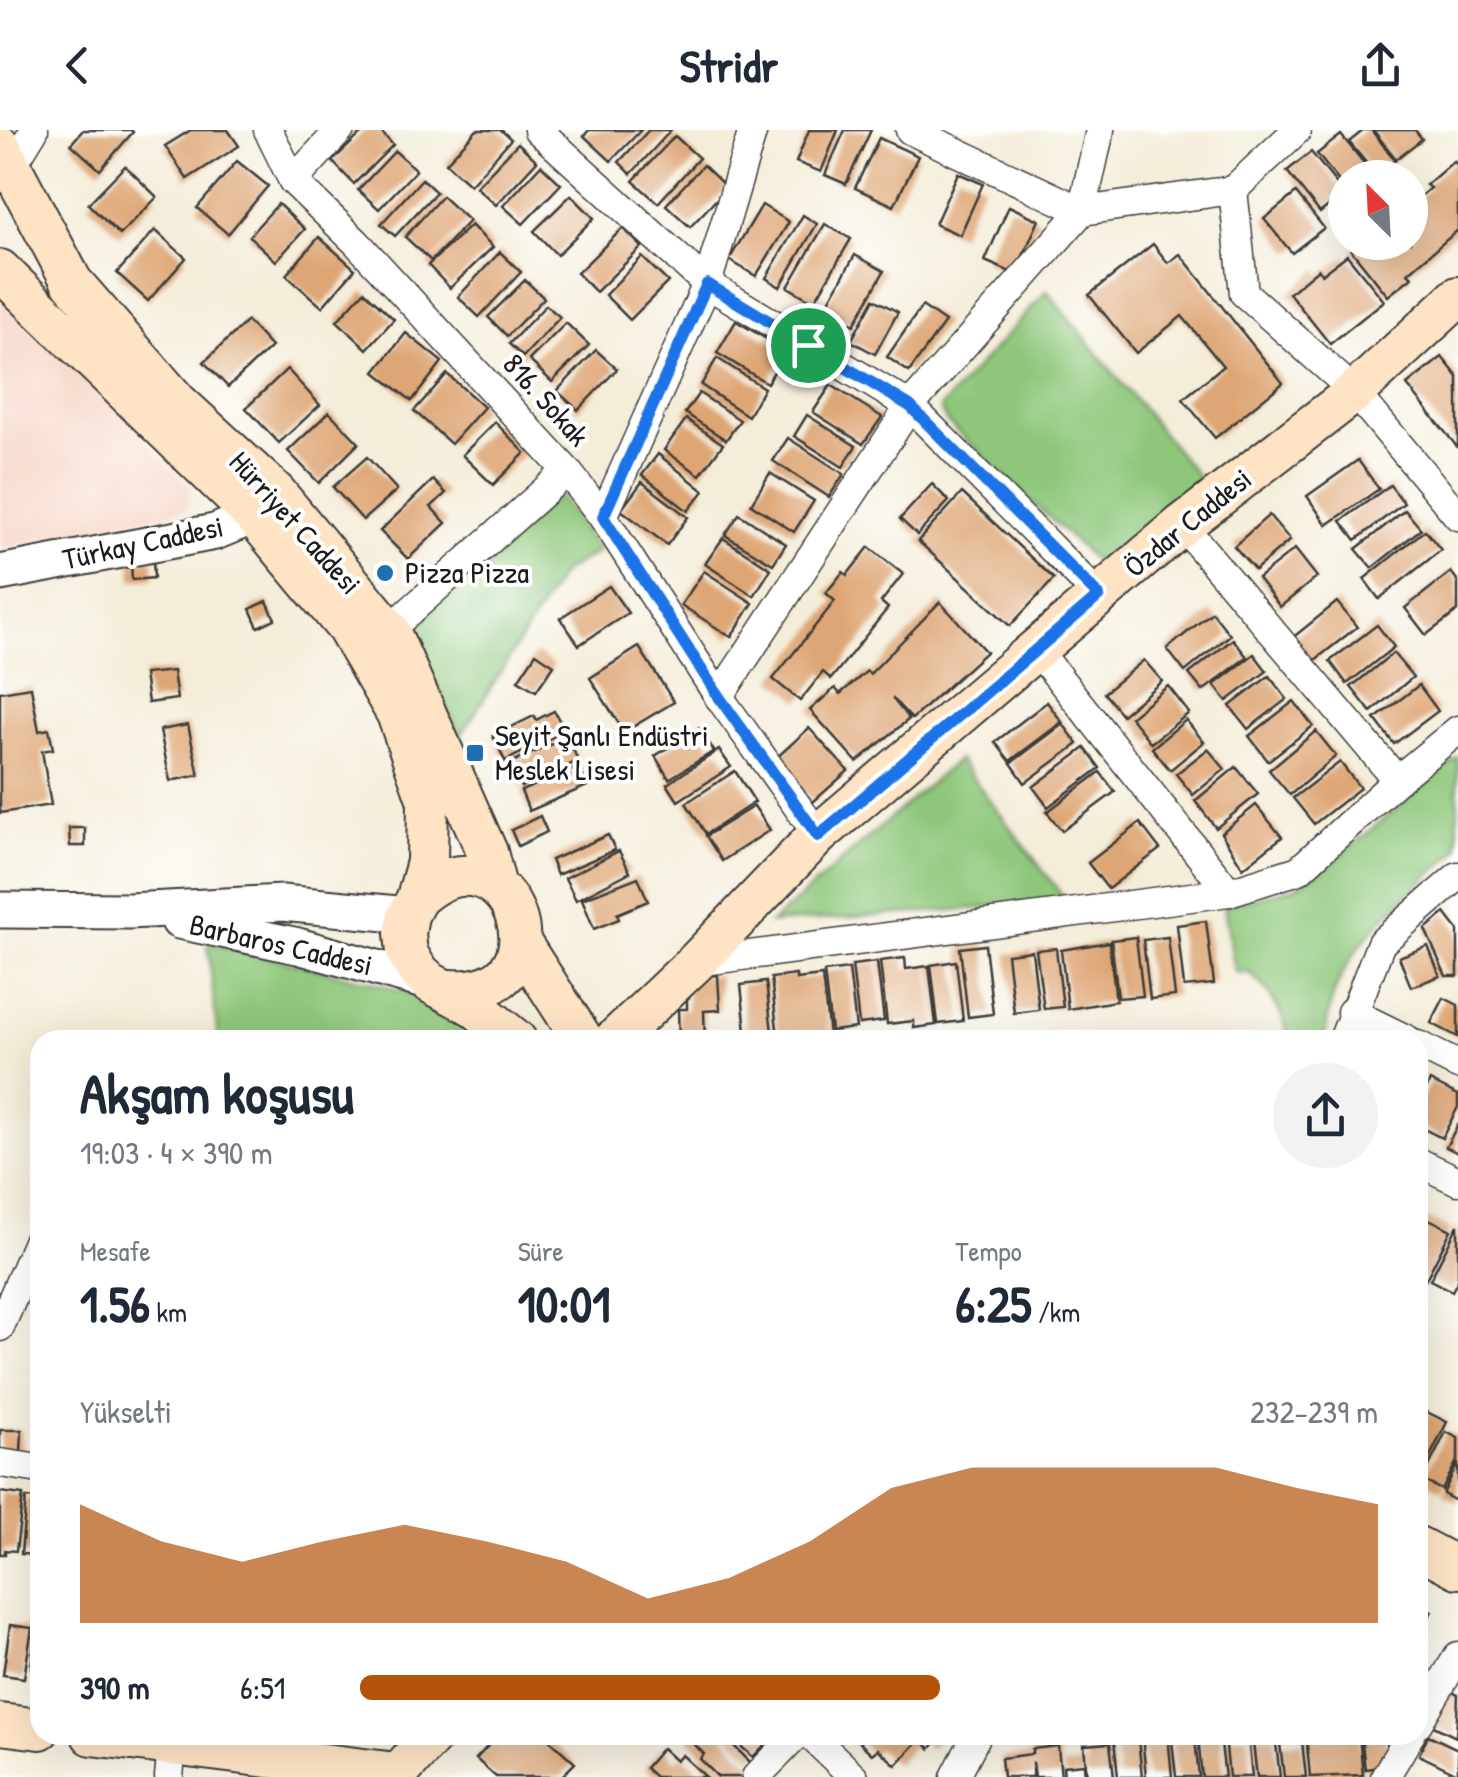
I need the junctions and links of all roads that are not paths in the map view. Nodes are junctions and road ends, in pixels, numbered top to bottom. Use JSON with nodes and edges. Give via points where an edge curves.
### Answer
{"nodes":[{"id":1,"x":34,"y":130,"type":"edge"},
{"id":2,"x":268,"y":130,"type":"edge"},
{"id":3,"x":340,"y":130,"type":"edge"},
{"id":4,"x":538,"y":130,"type":"edge"},
{"id":5,"x":753,"y":130,"type":"edge"},
{"id":6,"x":910,"y":130,"type":"edge"},
{"id":7,"x":1100,"y":130,"type":"edge"},
{"id":8,"x":1297,"y":130,"type":"edge"},
{"id":9,"x":6,"y":156,"type":"edge"},
{"id":10,"x":292,"y":180,"type":"junction"},
{"id":11,"x":1233,"y":190,"type":"junction"},
{"id":12,"x":1082,"y":211,"type":"junction"},
{"id":13,"x":0,"y":270,"type":"edge"},
{"id":14,"x":707,"y":284,"type":"junction"},
{"id":15,"x":1458,"y":296,"type":"edge"},
{"id":16,"x":1355,"y":392,"type":"junction"},
{"id":17,"x":910,"y":406,"type":"junction"},
{"id":18,"x":567,"y":472,"type":"junction"},
{"id":19,"x":265,"y":504,"type":"junction"},
{"id":20,"x":1458,"y":516,"type":"edge"},
{"id":21,"x":603,"y":517,"type":"junction"},
{"id":22,"x":1182,"y":525,"type":"junction"},
{"id":23,"x":0,"y":573,"type":"edge"},
{"id":24,"x":1099,"y":596,"type":"junction"},
{"id":25,"x":390,"y":630,"type":"junction"},
{"id":26,"x":1036,"y":649,"type":"junction"},
{"id":27,"x":719,"y":697,"type":"junction"},
{"id":28,"x":1458,"y":730,"type":"edge"},
{"id":29,"x":1398,"y":780,"type":"junction"},
{"id":30,"x":818,"y":836,"type":"junction"},
{"id":31,"x":1458,"y":876,"type":"edge"},
{"id":32,"x":496,"y":887,"type":"junction"},
{"id":33,"x":1228,"y":892,"type":"junction"},
{"id":34,"x":412,"y":906,"type":"junction"},
{"id":35,"x":0,"y":910,"type":"edge"},
{"id":36,"x":130,"y":910,"type":"junction"},
{"id":37,"x":520,"y":942,"type":"junction"},
{"id":38,"x":696,"y":962,"type":"junction"},
{"id":39,"x":440,"y":986,"type":"junction"},
{"id":40,"x":1352,"y":1012,"type":"junction"},
{"id":41,"x":504,"y":1030,"type":"edge"},
{"id":42,"x":577,"y":1030,"type":"edge"},
{"id":43,"x":625,"y":1030,"type":"edge"},
{"id":44,"x":1346,"y":1030,"type":"edge"},
{"id":45,"x":1388,"y":1030,"type":"edge"},
{"id":46,"x":1428,"y":1050,"type":"edge"},
{"id":47,"x":1458,"y":1064,"type":"edge"},
{"id":48,"x":1428,"y":1167,"type":"edge"},
{"id":49,"x":1458,"y":1181,"type":"edge"},
{"id":50,"x":30,"y":1258,"type":"edge"},
{"id":51,"x":0,"y":1327,"type":"edge"},
{"id":52,"x":0,"y":1464,"type":"edge"},
{"id":53,"x":30,"y":1468,"type":"edge"},
{"id":54,"x":1428,"y":1552,"type":"edge"},
{"id":55,"x":1458,"y":1568,"type":"edge"},
{"id":56,"x":1458,"y":1656,"type":"edge"},
{"id":57,"x":1428,"y":1706,"type":"edge"},
{"id":58,"x":0,"y":1724,"type":"edge"},
{"id":59,"x":30,"y":1727,"type":"edge"},
{"id":60,"x":122,"y":1745,"type":"edge"},
{"id":61,"x":424,"y":1745,"type":"edge"},
{"id":62,"x":786,"y":1745,"type":"edge"},
{"id":63,"x":820,"y":1745,"type":"edge"},
{"id":64,"x":973,"y":1745,"type":"edge"},
{"id":65,"x":1404,"y":1745,"type":"edge"},
{"id":66,"x":277,"y":1746,"type":"edge"},
{"id":67,"x":171,"y":1761,"type":"edge"},
{"id":68,"x":395,"y":1775,"type":"edge"},
{"id":69,"x":756,"y":1777,"type":"edge"},
{"id":70,"x":854,"y":1777,"type":"edge"},
{"id":71,"x":955,"y":1777,"type":"edge"},
{"id":72,"x":1385,"y":1777,"type":"edge"}],
"edges":[{"from":1,"to":9,"type":"street"},
{"from":2,"to":10,"type":"street","name":"816. Sokak"},
{"from":3,"to":10,"type":"street"},
{"from":4,"to":14,"type":"street"},
{"from":5,"to":14,"type":"street"},
{"from":6,"to":12,"type":"street"},
{"from":7,"to":12,"type":"street"},
{"from":8,"to":11,"type":"street"},
{"from":9,"to":19,"type":"main road","name":"Hürriyet Caddesi","via":[[72,282]]},
{"from":10,"to":18,"type":"street","name":"816. Sokak"},
{"from":11,"to":12,"type":"street"},
{"from":11,"to":16,"type":"street","via":[[1244,293]]},
{"from":12,"to":17,"type":"street"},
{"from":13,"to":19,"type":"main road","name":"Hürriyet Caddesi"},
{"from":14,"to":17,"type":"street"},
{"from":14,"to":21,"type":"street"},
{"from":15,"to":16,"type":"main road","name":"Özdar Caddesi"},
{"from":16,"to":20,"type":"street"},
{"from":16,"to":22,"type":"main road","name":"Özdar Caddesi"},
{"from":17,"to":24,"type":"street"},
{"from":17,"to":27,"type":"street"},
{"from":18,"to":21,"type":"street","name":"816. Sokak"},
{"from":18,"to":25,"type":"street"},
{"from":19,"to":23,"type":"street","name":"Türkay Caddesi","via":[[215,532]]},
{"from":19,"to":25,"type":"main road","name":"Hürriyet Caddesi"},
{"from":19,"to":34,"type":"main road","name":"Hürriyet Caddesi","via":[[397,714],[428,801],[426,862]]},
{"from":21,"to":27,"type":"street","name":"816. Sokak"},
{"from":22,"to":24,"type":"main road","name":"Özdar Caddesi"},
{"from":22,"to":29,"type":"street"},
{"from":24,"to":26,"type":"main road","name":"Özdar Caddesi"},
{"from":25,"to":32,"type":"main road","name":"Hürriyet Caddesi","via":[[487,852]]},
{"from":26,"to":30,"type":"main road","name":"Özdar Caddesi"},
{"from":26,"to":33,"type":"street"},
{"from":27,"to":30,"type":"street","name":"816. Sokak"},
{"from":28,"to":29,"type":"street"},
{"from":29,"to":33,"type":"street","via":[[1299,870]]},
{"from":30,"to":38,"type":"main road","name":"Özdar Caddesi"},
{"from":31,"to":40,"type":"street","via":[[1381,943]]},
{"from":32,"to":34,"type":"main road","via":[[468,876],[448,877]]},
{"from":32,"to":37,"type":"main road","name":"Hürriyet Caddesi","via":[[514,906]]},
{"from":33,"to":38,"type":"street"},
{"from":34,"to":36,"type":"street","name":"Barbaros Caddesi"},
{"from":34,"to":39,"type":"main road","name":"Hürriyet Caddesi","via":[[404,934],[408,953],[417,970]]},
{"from":35,"to":36,"type":"street","name":"Barbaros Caddesi"},
{"from":36,"to":39,"type":"street","name":"Barbaros Caddesi","via":[[298,946]]},
{"from":37,"to":39,"type":"main road","via":[[503,976],[486,986],[468,992]]},
{"from":37,"to":42,"type":"main road","name":"Hürriyet Caddesi"},
{"from":38,"to":43,"type":"main road","name":"Özdar Caddesi"},
{"from":39,"to":41,"type":"main road","name":"Hürriyet Caddesi"},
{"from":40,"to":44,"type":"street"},
{"from":40,"to":45,"type":"street"},
{"from":46,"to":47,"type":"street"},
{"from":48,"to":49,"type":"street"},
{"from":50,"to":51,"type":"street"},
{"from":52,"to":53,"type":"street"},
{"from":54,"to":55,"type":"main road"},
{"from":56,"to":57,"type":"street"},
{"from":58,"to":59,"type":"main road"},
{"from":60,"to":67,"type":"main road"},
{"from":61,"to":68,"type":"main road"},
{"from":62,"to":69,"type":"street"},
{"from":63,"to":70,"type":"street"},
{"from":64,"to":71,"type":"street"},
{"from":65,"to":72,"type":"street"},
{"from":66,"to":67,"type":"main road"},
{"from":66,"to":68,"type":"main road"}]}
